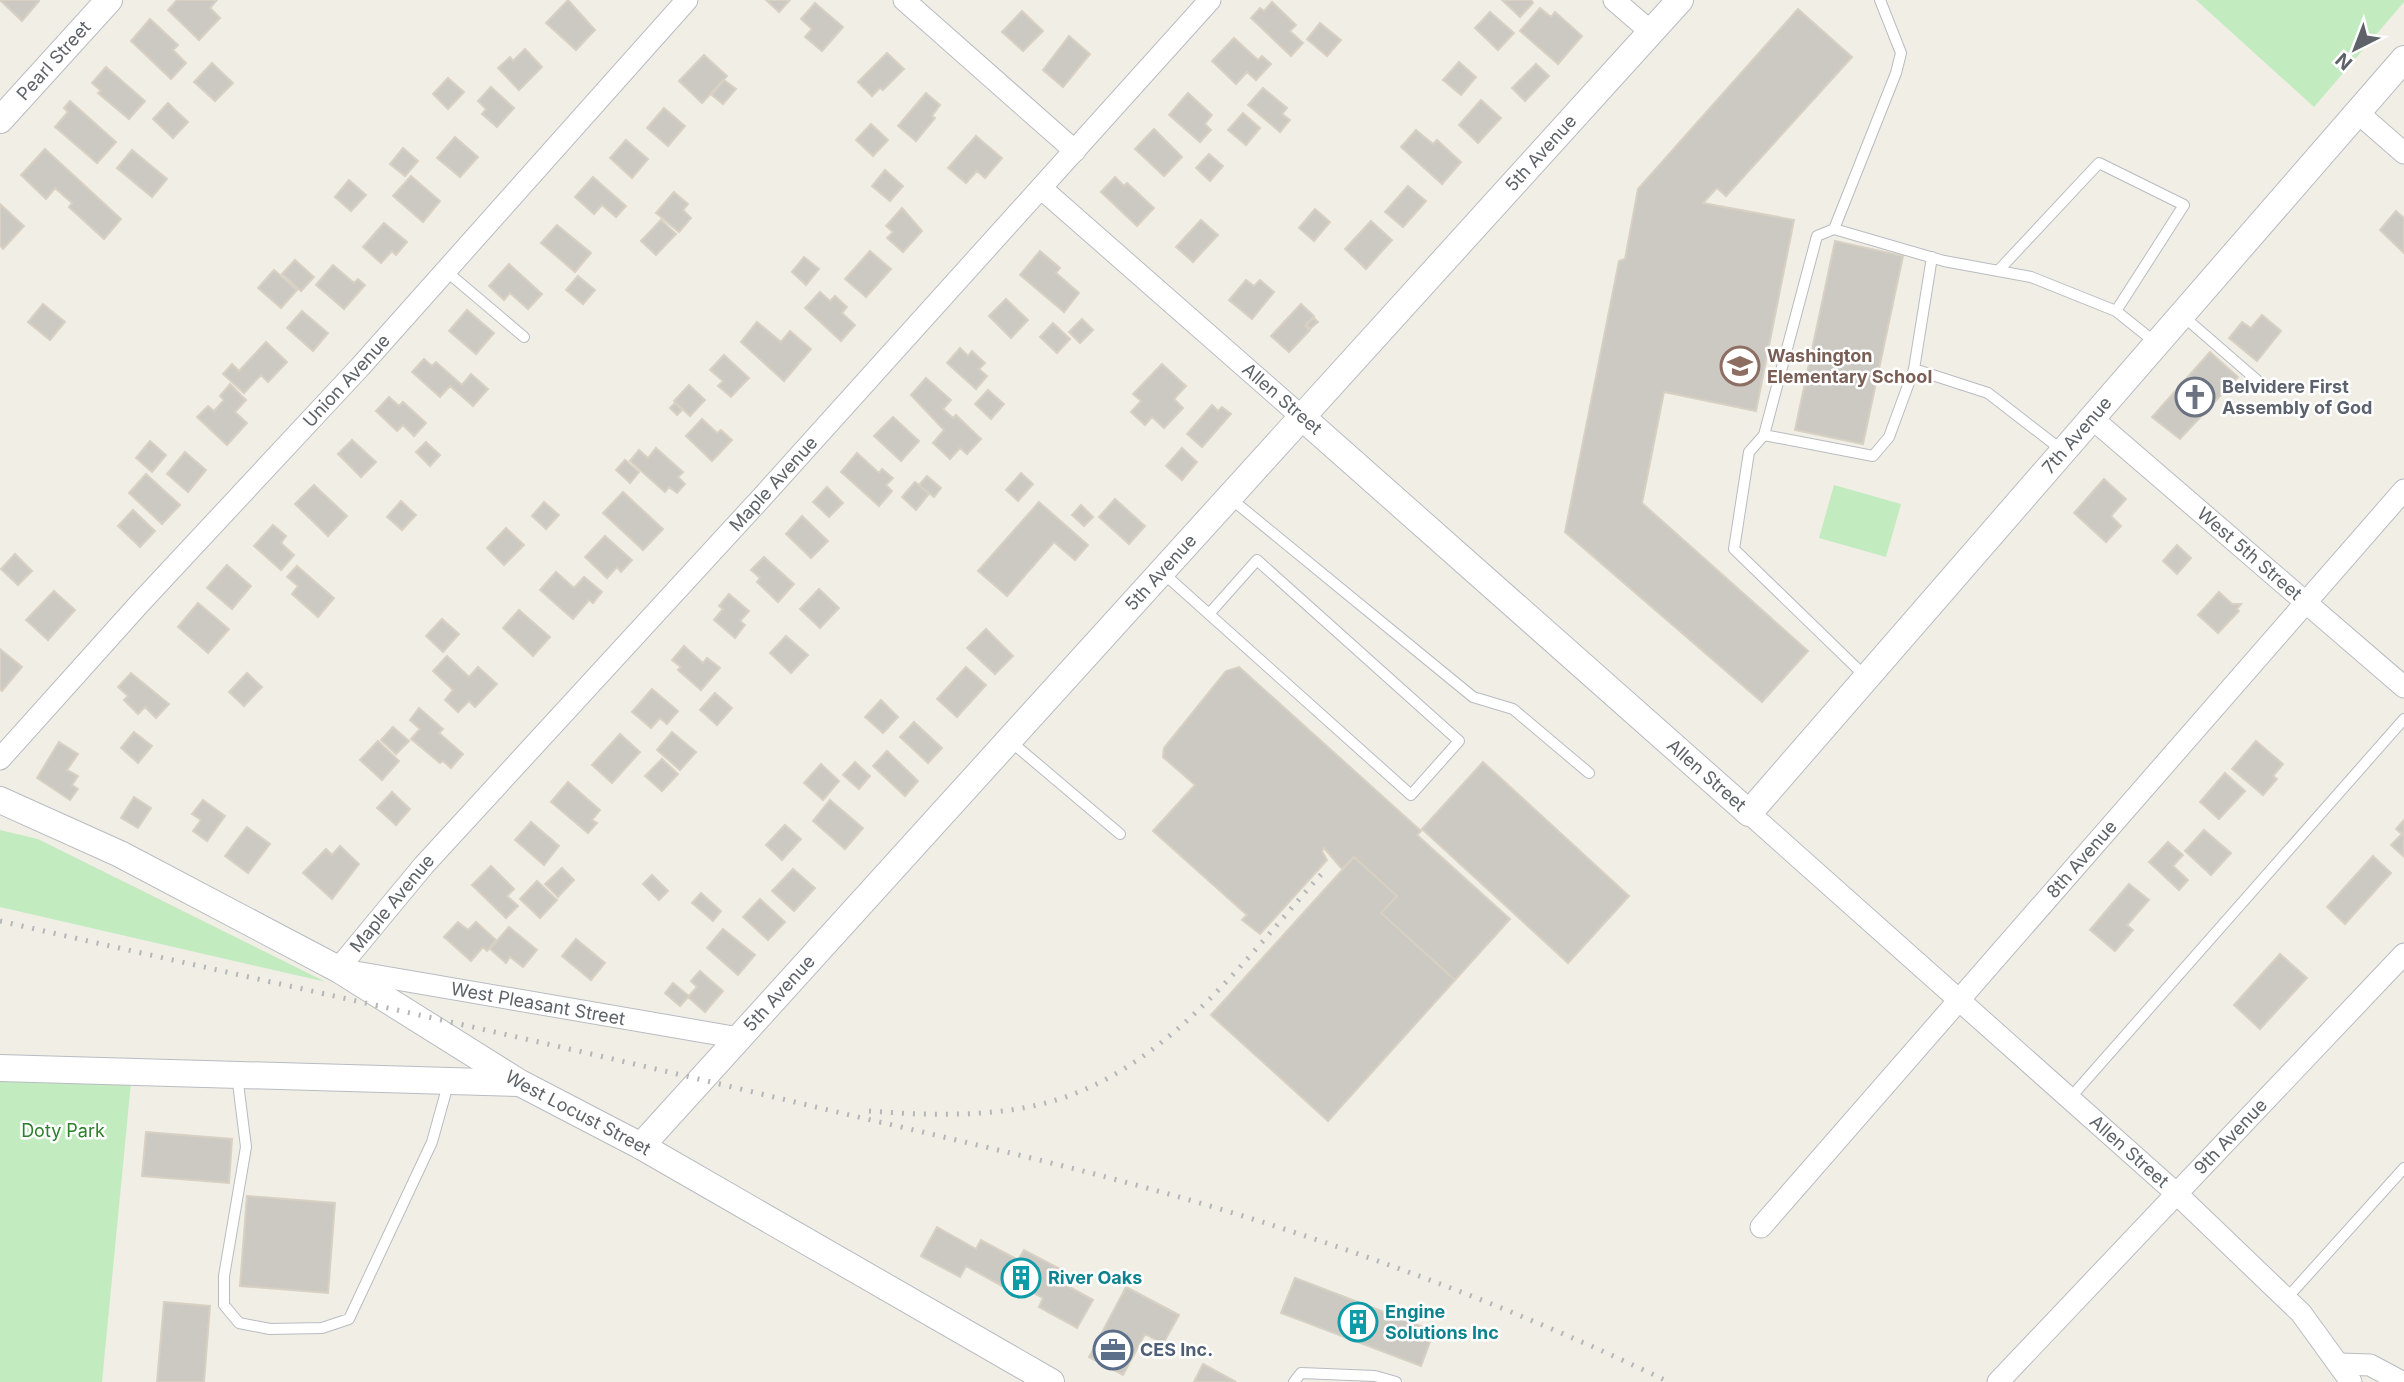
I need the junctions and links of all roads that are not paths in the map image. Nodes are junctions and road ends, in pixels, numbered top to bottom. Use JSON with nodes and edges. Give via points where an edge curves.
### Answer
{"nodes":[{"id":1,"x":687,"y":0,"type":"edge"},
{"id":2,"x":904,"y":0,"type":"edge"},
{"id":3,"x":1210,"y":0,"type":"edge"},
{"id":4,"x":1614,"y":0,"type":"edge"},
{"id":5,"x":1680,"y":0,"type":"edge"},
{"id":6,"x":1880,"y":0,"type":"edge"},
{"id":7,"x":105,"y":1,"type":"edge"},
{"id":8,"x":1650,"y":32,"type":"junction"},
{"id":9,"x":2404,"y":59,"type":"edge"},
{"id":10,"x":2357,"y":112,"type":"junction"},
{"id":11,"x":0,"y":120,"type":"edge"},
{"id":12,"x":1075,"y":150,"type":"junction"},
{"id":13,"x":2404,"y":153,"type":"edge"},
{"id":14,"x":1041,"y":188,"type":"junction"},
{"id":15,"x":1834,"y":229,"type":"junction"},
{"id":16,"x":1932,"y":257,"type":"junction"},
{"id":17,"x":446,"y":271,"type":"junction"},
{"id":18,"x":1998,"y":271,"type":"junction"},
{"id":19,"x":2116,"y":311,"type":"junction"},
{"id":20,"x":2183,"y":316,"type":"junction"},
{"id":21,"x":524,"y":337,"type":"dead end"},
{"id":22,"x":2158,"y":344,"type":"junction"},
{"id":23,"x":1914,"y":369,"type":"junction"},
{"id":24,"x":2266,"y":388,"type":"dead end"},
{"id":25,"x":1303,"y":418,"type":"junction"},
{"id":26,"x":2094,"y":419,"type":"junction"},
{"id":27,"x":1763,"y":435,"type":"junction"},
{"id":28,"x":2065,"y":453,"type":"junction"},
{"id":29,"x":2404,"y":489,"type":"edge"},
{"id":30,"x":1230,"y":498,"type":"junction"},
{"id":31,"x":1162,"y":572,"type":"junction"},
{"id":32,"x":2306,"y":601,"type":"junction"},
{"id":33,"x":1209,"y":614,"type":"junction"},
{"id":34,"x":1867,"y":678,"type":"junction"},
{"id":35,"x":2404,"y":687,"type":"edge"},
{"id":36,"x":2404,"y":719,"type":"edge"},
{"id":37,"x":1009,"y":740,"type":"junction"},
{"id":38,"x":0,"y":759,"type":"edge"},
{"id":39,"x":1589,"y":773,"type":"dead end"},
{"id":40,"x":0,"y":800,"type":"edge"},
{"id":41,"x":1749,"y":813,"type":"junction"},
{"id":42,"x":1120,"y":834,"type":"dead end"},
{"id":43,"x":2404,"y":954,"type":"edge"},
{"id":44,"x":338,"y":969,"type":"junction"},
{"id":45,"x":1959,"y":998,"type":"junction"},
{"id":46,"x":739,"y":1038,"type":"junction"},
{"id":47,"x":0,"y":1068,"type":"edge"},
{"id":48,"x":237,"y":1075,"type":"junction"},
{"id":49,"x":449,"y":1082,"type":"junction"},
{"id":50,"x":520,"y":1083,"type":"junction"},
{"id":51,"x":2071,"y":1097,"type":"junction"},
{"id":52,"x":642,"y":1146,"type":"junction"},
{"id":53,"x":2404,"y":1168,"type":"edge"},
{"id":54,"x":2178,"y":1195,"type":"junction"},
{"id":55,"x":1761,"y":1227,"type":"dead end"},
{"id":56,"x":2287,"y":1298,"type":"junction"},
{"id":57,"x":2346,"y":1373,"type":"edge"},
{"id":58,"x":1051,"y":1382,"type":"edge"},
{"id":59,"x":1294,"y":1382,"type":"edge"},
{"id":60,"x":1396,"y":1382,"type":"edge"},
{"id":61,"x":1998,"y":1382,"type":"edge"},
{"id":62,"x":2402,"y":1382,"type":"edge"}],
"edges":[{"from":1,"to":17,"type":"street","name":"Union Avenue"},
{"from":2,"to":12,"type":"street"},
{"from":3,"to":12,"type":"street","name":"Maple Avenue"},
{"from":4,"to":8,"type":"street"},
{"from":5,"to":8,"type":"street","name":"5th Avenue"},
{"from":6,"to":15,"type":"lane","via":[[1901,53]]},
{"from":7,"to":11,"type":"street","name":"Pearl Street"},
{"from":8,"to":25,"type":"street","name":"5th Avenue"},
{"from":9,"to":10,"type":"street","name":"7th Avenue"},
{"from":10,"to":13,"type":"street"},
{"from":10,"to":20,"type":"street","name":"7th Avenue"},
{"from":12,"to":14,"type":"street","name":"Maple Avenue"},
{"from":14,"to":25,"type":"street","name":"Allen Street"},
{"from":14,"to":44,"type":"street","name":"Maple Avenue","via":[[424,865]]},
{"from":15,"to":16,"type":"lane"},
{"from":15,"to":27,"type":"lane","via":[[1817,236]]},
{"from":16,"to":18,"type":"lane"},
{"from":16,"to":23,"type":"lane"},
{"from":17,"to":21,"type":"lane"},
{"from":17,"to":38,"type":"street","name":"Union Avenue"},
{"from":18,"to":19,"type":"lane","via":[[2031,277]]},
{"from":18,"to":19,"type":"lane","via":[[2099,163],[2184,205]]},
{"from":19,"to":22,"type":"lane"},
{"from":20,"to":22,"type":"street","name":"7th Avenue"},
{"from":20,"to":24,"type":"lane"},
{"from":22,"to":26,"type":"street","name":"7th Avenue"},
{"from":23,"to":27,"type":"lane","via":[[1889,437],[1873,456]]},
{"from":23,"to":28,"type":"lane","via":[[1988,393]]},
{"from":25,"to":30,"type":"street","name":"5th Avenue"},
{"from":25,"to":41,"type":"street","name":"Allen Street"},
{"from":26,"to":28,"type":"street","name":"7th Avenue"},
{"from":26,"to":32,"type":"street","name":"West 5th Street","via":[[2183,490]]},
{"from":27,"to":34,"type":"lane","via":[[1749,452],[1734,549]]},
{"from":28,"to":34,"type":"street","name":"7th Avenue"},
{"from":29,"to":32,"type":"street","name":"8th Avenue"},
{"from":30,"to":31,"type":"street","name":"5th Avenue"},
{"from":30,"to":39,"type":"lane","via":[[1473,697],[1513,709]]},
{"from":31,"to":33,"type":"lane"},
{"from":31,"to":37,"type":"street","name":"5th Avenue"},
{"from":32,"to":35,"type":"street","name":"West 5th Street"},
{"from":32,"to":45,"type":"street","name":"8th Avenue"},
{"from":33,"to":33,"type":"lane","via":[[1410,795],[1459,741],[1257,560]]},
{"from":34,"to":41,"type":"street","name":"7th Avenue"},
{"from":36,"to":51,"type":"lane"},
{"from":37,"to":42,"type":"lane"},
{"from":37,"to":46,"type":"street","name":"5th Avenue"},
{"from":40,"to":44,"type":"street","name":"West Pleasant Street","via":[[120,854]]},
{"from":41,"to":45,"type":"street","name":"Allen Street"},
{"from":43,"to":54,"type":"street","name":"9th Avenue"},
{"from":44,"to":46,"type":"street","name":"West Pleasant Street"},
{"from":44,"to":50,"type":"street","name":"West Pleasant Street"},
{"from":45,"to":51,"type":"street","name":"Allen Street"},
{"from":45,"to":55,"type":"street","name":"8th Avenue"},
{"from":46,"to":52,"type":"street","name":"5th Avenue"},
{"from":47,"to":48,"type":"street","name":"West Locust Street"},
{"from":48,"to":49,"type":"street","name":"West Locust Street"},
{"from":48,"to":49,"type":"lane","via":[[246,1147],[223,1276],[224,1305],[239,1323],[270,1329],[322,1328],[349,1319],[432,1142]]},
{"from":49,"to":50,"type":"street","name":"West Locust Street"},
{"from":50,"to":52,"type":"street","name":"West Locust Street"},
{"from":51,"to":54,"type":"street","name":"Allen Street"},
{"from":52,"to":58,"type":"street","name":"West Locust Street"},
{"from":53,"to":56,"type":"lane"},
{"from":54,"to":56,"type":"street","name":"Allen Street"},
{"from":54,"to":61,"type":"street","name":"9th Avenue"},
{"from":56,"to":57,"type":"street","name":"Allen Street"},
{"from":57,"to":62,"type":"street","via":[[2370,1365]]},
{"from":59,"to":60,"type":"lane","via":[[1301,1373],[1375,1376]]}]}
